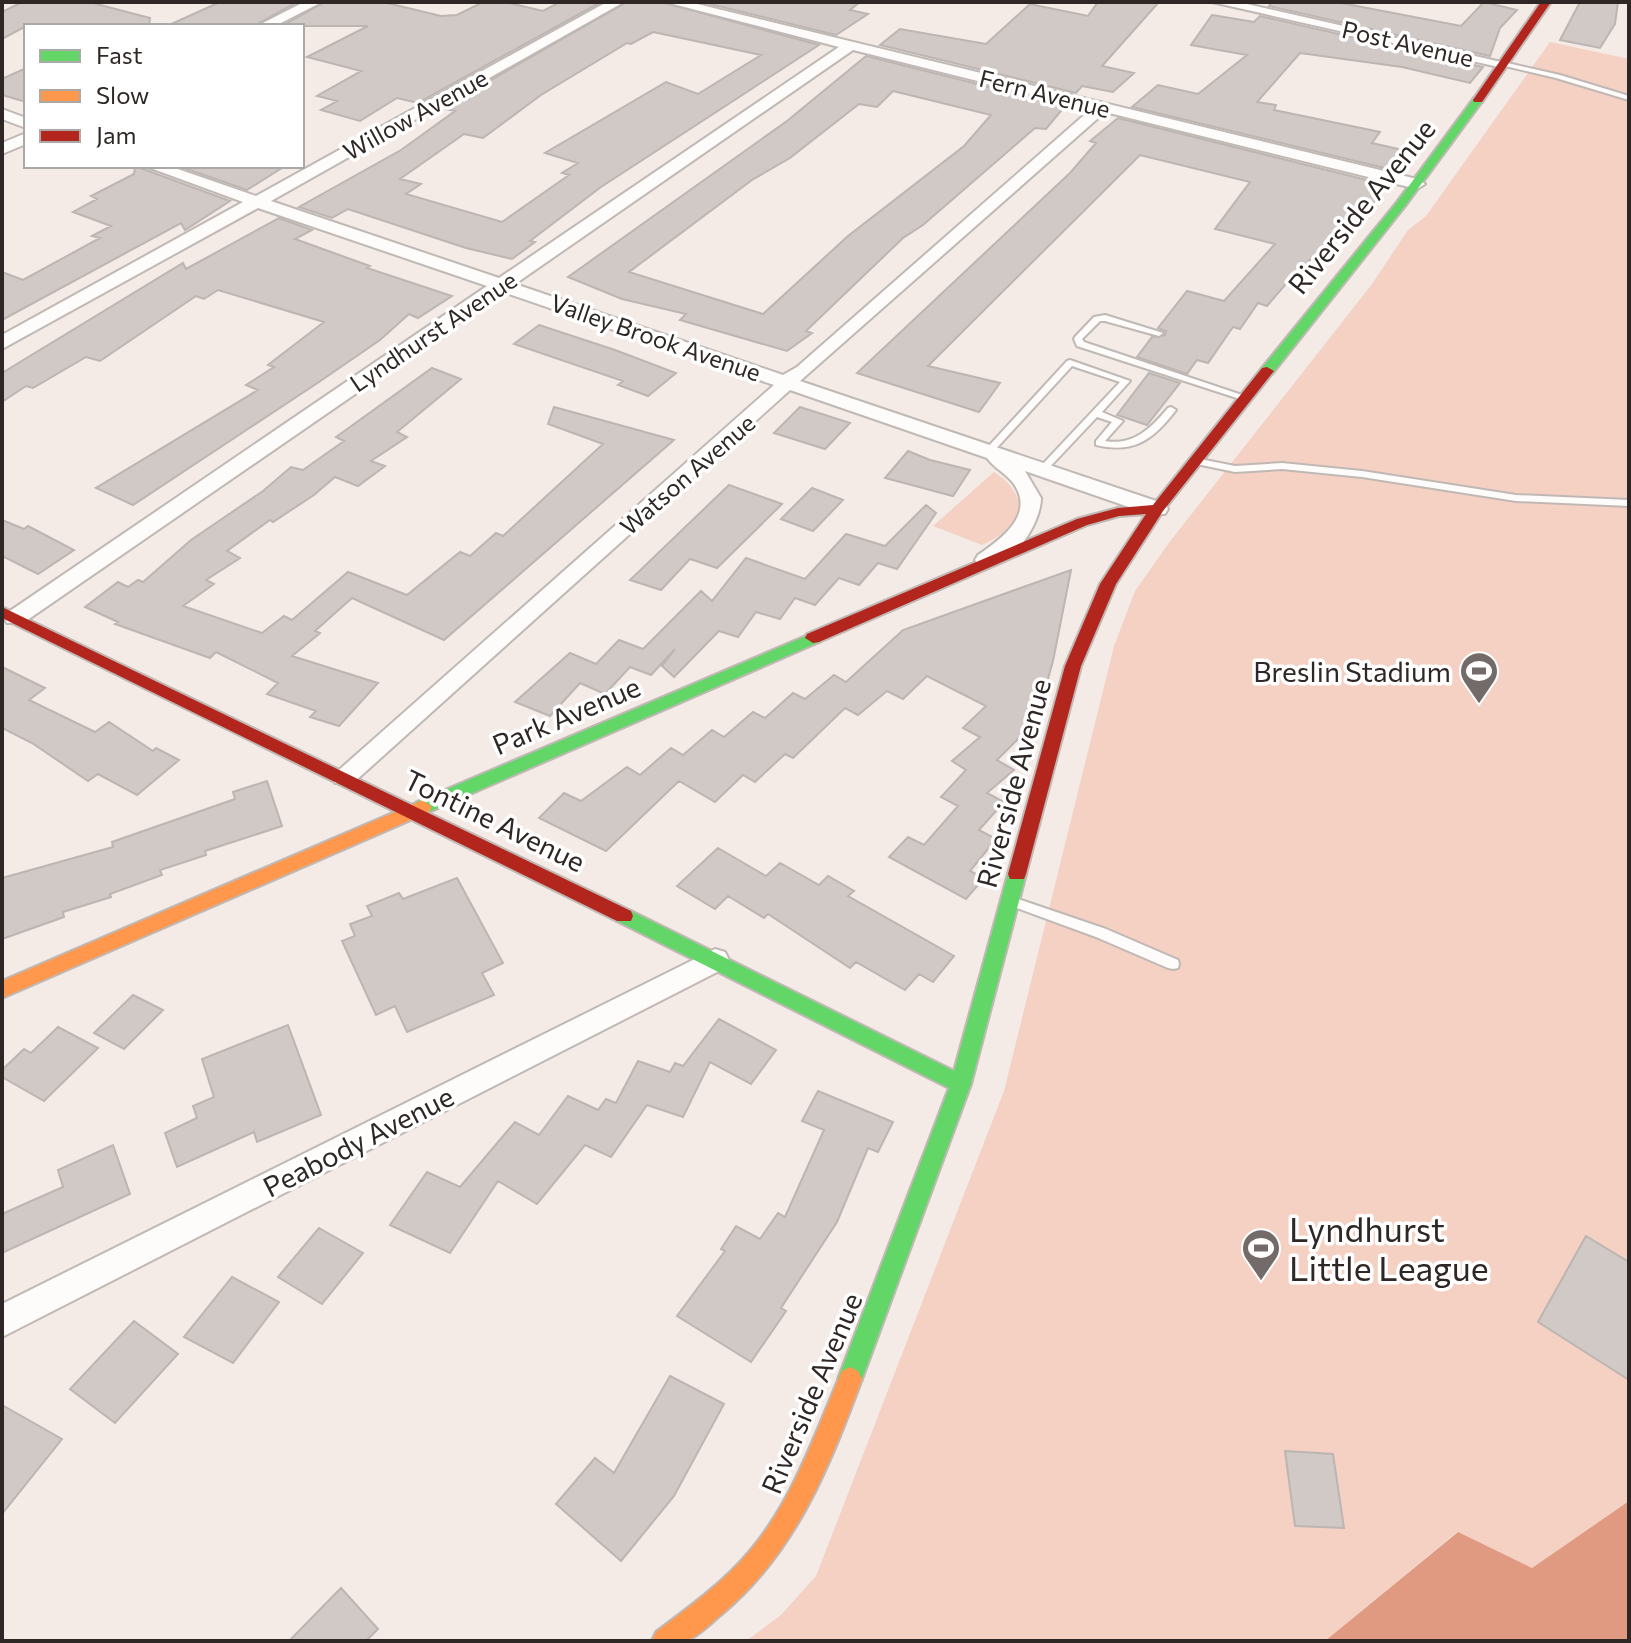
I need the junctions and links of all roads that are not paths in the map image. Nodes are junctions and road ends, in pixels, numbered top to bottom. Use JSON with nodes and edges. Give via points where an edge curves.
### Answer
{"nodes":[{"id":1,"x":315,"y":2,"type":"edge"},
{"id":2,"x":617,"y":2,"type":"edge"},
{"id":3,"x":672,"y":2,"type":"edge"},
{"id":4,"x":1219,"y":2,"type":"edge"},
{"id":5,"x":1546,"y":2,"type":"edge"},
{"id":6,"x":268,"y":24,"type":"edge"},
{"id":7,"x":851,"y":45,"type":"junction"},
{"id":8,"x":1503,"y":64,"type":"junction"},
{"id":9,"x":1629,"y":98,"type":"edge"},
{"id":10,"x":1102,"y":107,"type":"junction"},
{"id":11,"x":2,"y":114,"type":"edge"},
{"id":12,"x":24,"y":122,"type":"edge"},
{"id":13,"x":24,"y":139,"type":"edge"},
{"id":14,"x":2,"y":149,"type":"edge"},
{"id":15,"x":159,"y":168,"type":"edge"},
{"id":16,"x":1417,"y":184,"type":"junction"},
{"id":17,"x":258,"y":201,"type":"junction"},
{"id":18,"x":501,"y":285,"type":"junction"},
{"id":19,"x":1159,"y":333,"type":"dead end"},
{"id":20,"x":2,"y":343,"type":"edge"},
{"id":21,"x":787,"y":380,"type":"junction"},
{"id":22,"x":1246,"y":398,"type":"junction"},
{"id":23,"x":1171,"y":410,"type":"dead end"},
{"id":24,"x":1096,"y":413,"type":"junction"},
{"id":25,"x":986,"y":449,"type":"junction"},
{"id":26,"x":1195,"y":461,"type":"junction"},
{"id":27,"x":1043,"y":469,"type":"junction"},
{"id":28,"x":1629,"y":503,"type":"edge"},
{"id":29,"x":1157,"y":509,"type":"junction"},
{"id":30,"x":970,"y":571,"type":"junction"},
{"id":31,"x":8,"y":615,"type":"edge"},
{"id":32,"x":344,"y":777,"type":"junction"},
{"id":33,"x":414,"y":811,"type":"junction"},
{"id":34,"x":1011,"y":902,"type":"junction"},
{"id":35,"x":715,"y":960,"type":"junction"},
{"id":36,"x":1173,"y":964,"type":"dead end"},
{"id":37,"x":2,"y":990,"type":"edge"},
{"id":38,"x":961,"y":1084,"type":"junction"},
{"id":39,"x":2,"y":1321,"type":"edge"},
{"id":40,"x":665,"y":1641,"type":"edge"}],
"edges":[{"from":1,"to":6,"type":"street"},
{"from":2,"to":17,"type":"street","name":"Willow Avenue"},
{"from":3,"to":7,"type":"street","name":"Fern Avenue"},
{"from":4,"to":8,"type":"street","name":"Post Avenue"},
{"from":5,"to":8,"type":"main road","name":"Riverside Avenue"},
{"from":7,"to":10,"type":"street","name":"Fern Avenue"},
{"from":7,"to":18,"type":"street","name":"Lyndhurst Avenue"},
{"from":8,"to":9,"type":"lane"},
{"from":8,"to":16,"type":"main road","name":"Riverside Avenue"},
{"from":10,"to":16,"type":"street","name":"Fern Avenue"},
{"from":10,"to":21,"type":"street","name":"Watson Avenue","via":[[804,371]]},
{"from":11,"to":12,"type":"street"},
{"from":13,"to":14,"type":"street"},
{"from":15,"to":17,"type":"street","name":"Valley Brook Avenue"},
{"from":16,"to":22,"type":"main road","name":"Riverside Avenue"},
{"from":17,"to":18,"type":"street","name":"Valley Brook Avenue"},
{"from":17,"to":20,"type":"street","name":"Willow Avenue"},
{"from":18,"to":21,"type":"street","name":"Valley Brook Avenue"},
{"from":18,"to":31,"type":"street","name":"Lyndhurst Avenue"},
{"from":19,"to":22,"type":"lane","via":[[1105,318],[1097,319],[1078,339],[1096,350]]},
{"from":21,"to":25,"type":"street","name":"Valley Brook Avenue"},
{"from":21,"to":32,"type":"street","name":"Watson Avenue"},
{"from":22,"to":26,"type":"main road","name":"Riverside Avenue"},
{"from":23,"to":24,"type":"lane","via":[[1150,436],[1125,446],[1099,443],[1118,421]]},
{"from":24,"to":25,"type":"lane","via":[[1126,381],[1070,363]]},
{"from":24,"to":27,"type":"lane"},
{"from":25,"to":27,"type":"street","name":"Valley Brook Avenue"},
{"from":25,"to":30,"type":"street","via":[[1025,484],[1033,508],[1011,544]]},
{"from":26,"to":28,"type":"lane","via":[[1235,469],[1282,466],[1362,474],[1516,498]]},
{"from":26,"to":29,"type":"main road","name":"Riverside Avenue"},
{"from":27,"to":29,"type":"street","name":"Valley Brook Avenue"},
{"from":29,"to":30,"type":"main road","name":"Park Avenue","via":[[1082,522]]},
{"from":29,"to":34,"type":"main road","name":"Riverside Avenue","via":[[1093,611]]},
{"from":30,"to":33,"type":"main road","name":"Park Avenue"},
{"from":31,"to":32,"type":"main road","name":"Tontine Avenue"},
{"from":32,"to":33,"type":"main road","name":"Tontine Avenue"},
{"from":33,"to":35,"type":"main road","name":"Tontine Avenue"},
{"from":33,"to":37,"type":"main road","name":"Park Avenue"},
{"from":34,"to":36,"type":"lane"},
{"from":34,"to":38,"type":"main road","name":"Riverside Avenue"},
{"from":35,"to":38,"type":"main road","name":"Tontine Avenue"},
{"from":35,"to":39,"type":"street","name":"Peabody Avenue"},
{"from":38,"to":40,"type":"main road","name":"Riverside Avenue","via":[[805,1489],[769,1548],[711,1607]]}]}
